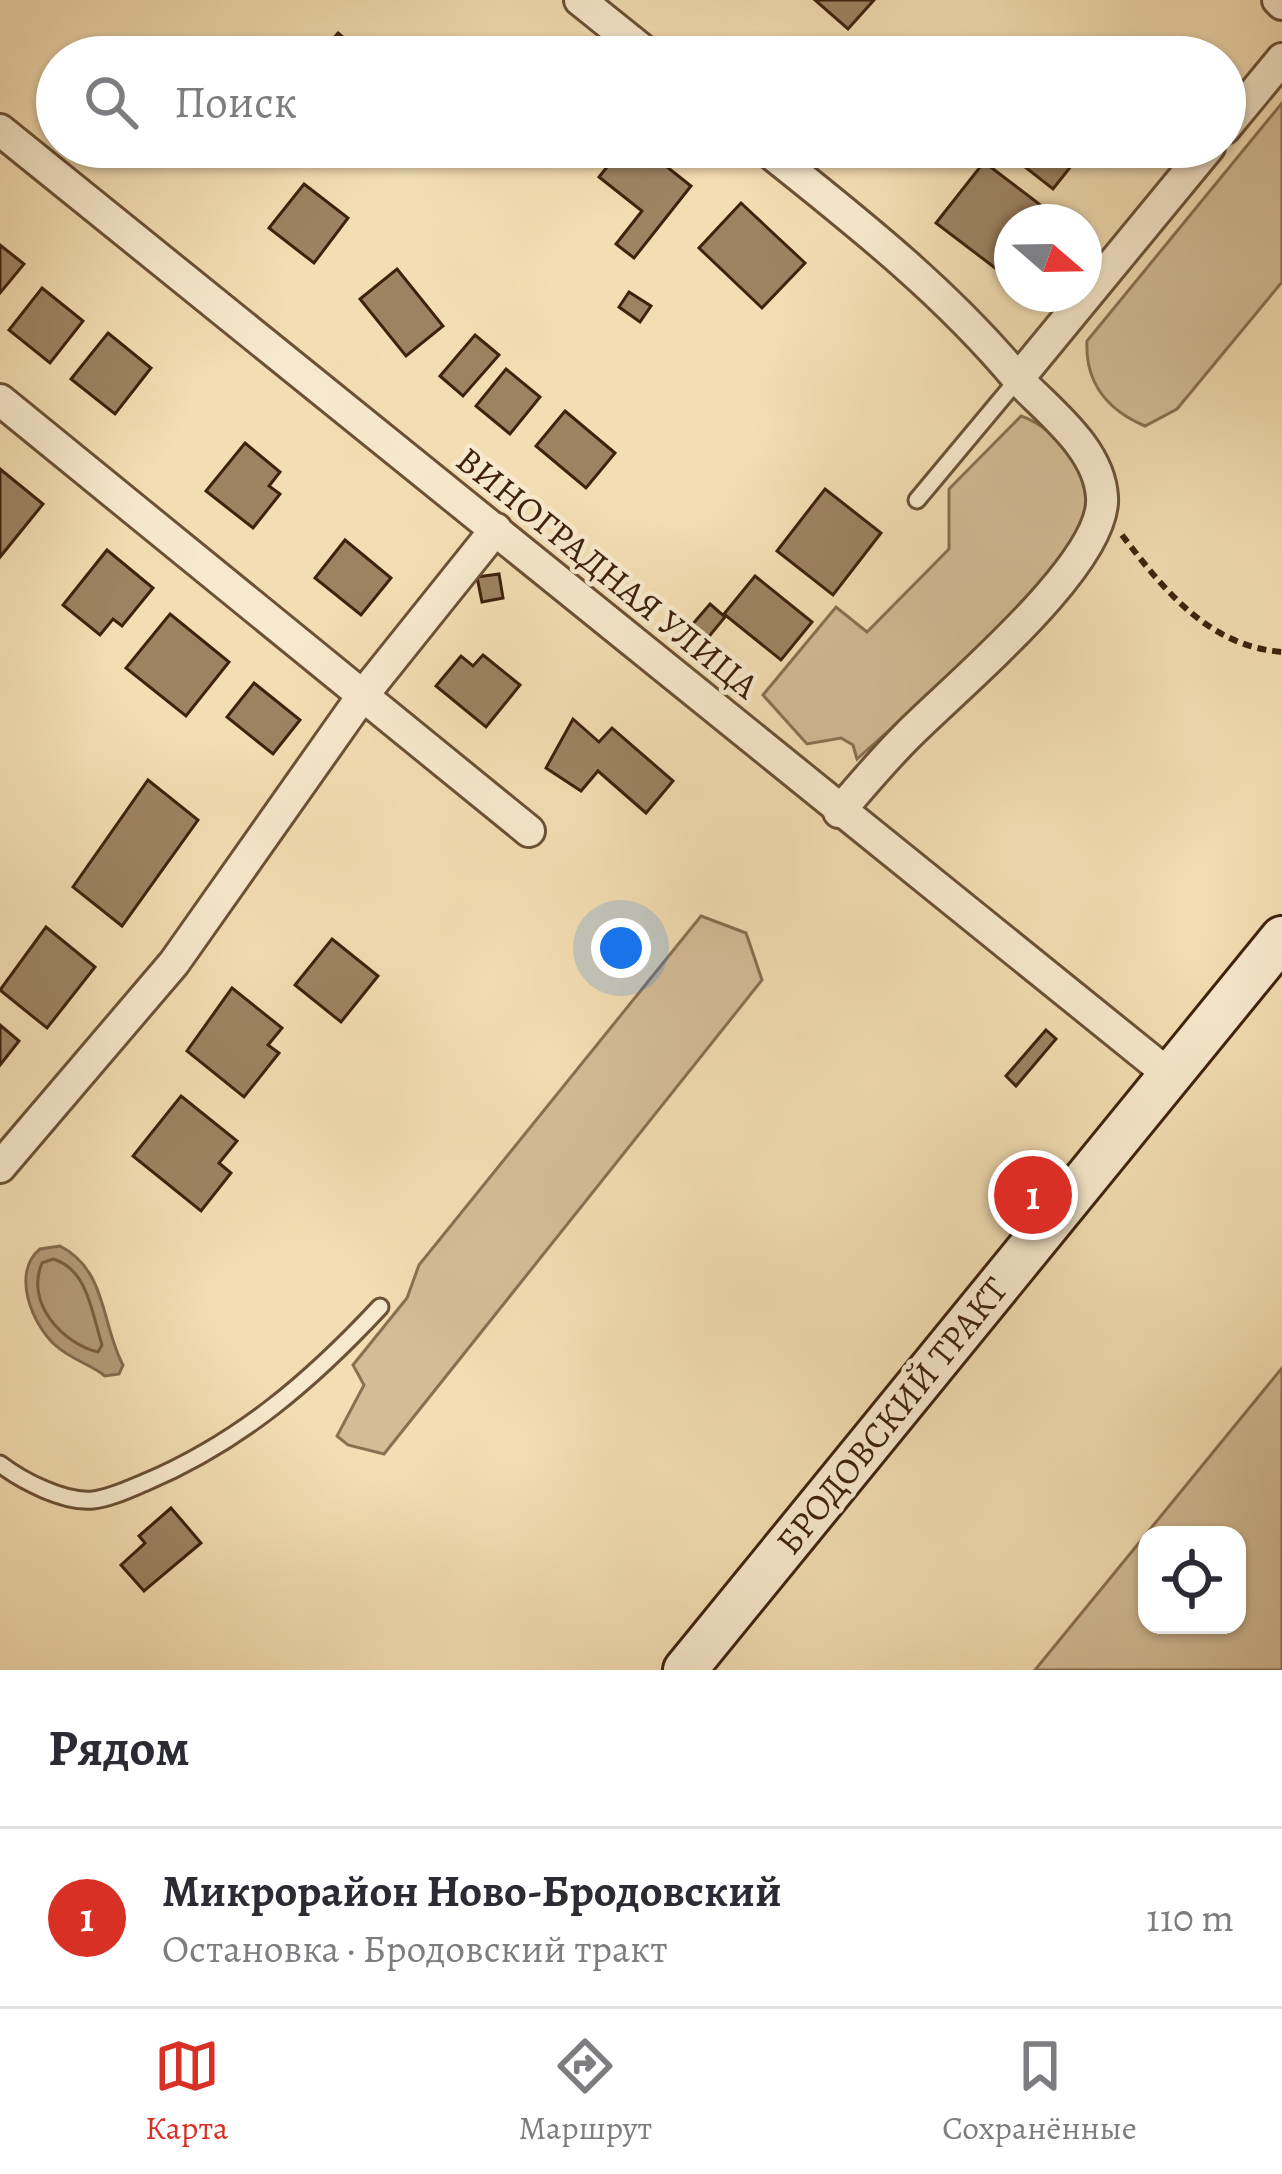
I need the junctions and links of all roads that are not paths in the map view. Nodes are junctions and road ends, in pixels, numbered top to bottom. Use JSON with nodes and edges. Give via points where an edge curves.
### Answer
{"nodes":[{"id":1,"x":580,"y":0,"type":"edge"},
{"id":2,"x":625,"y":36,"type":"edge"},
{"id":3,"x":1282,"y":58,"type":"edge"},
{"id":4,"x":1246,"y":102,"type":"edge"},
{"id":5,"x":0,"y":130,"type":"edge"},
{"id":6,"x":36,"y":159,"type":"edge"},
{"id":7,"x":47,"y":168,"type":"edge"},
{"id":8,"x":788,"y":168,"type":"edge"},
{"id":9,"x":1192,"y":168,"type":"edge"},
{"id":10,"x":1018,"y":379,"type":"junction"},
{"id":11,"x":0,"y":400,"type":"edge"},
{"id":12,"x":917,"y":500,"type":"dead end"},
{"id":13,"x":496,"y":529,"type":"junction"},
{"id":14,"x":363,"y":695,"type":"junction"},
{"id":15,"x":839,"y":812,"type":"junction"},
{"id":16,"x":529,"y":831,"type":"dead end"},
{"id":17,"x":1282,"y":938,"type":"edge"},
{"id":18,"x":1167,"y":1073,"type":"junction"},
{"id":19,"x":0,"y":1168,"type":"edge"},
{"id":20,"x":380,"y":1307,"type":"dead end"},
{"id":21,"x":0,"y":1464,"type":"edge"},
{"id":22,"x":685,"y":1670,"type":"edge"}],
"edges":[{"from":1,"to":2,"type":"street"},
{"from":3,"to":4,"type":"street"},
{"from":5,"to":6,"type":"street","name":"ВИНОГРАДНАЯ УЛИЦА"},
{"from":7,"to":13,"type":"street","name":"ВИНОГРАДНАЯ УЛИЦА"},
{"from":8,"to":10,"type":"street","via":[[931,287]]},
{"from":9,"to":10,"type":"street"},
{"from":10,"to":12,"type":"lane"},
{"from":10,"to":15,"type":"street","via":[[1085,451],[1102,508],[1081,556]]},
{"from":11,"to":14,"type":"street"},
{"from":13,"to":14,"type":"street"},
{"from":13,"to":15,"type":"street","name":"ВИНОГРАДНАЯ УЛИЦА"},
{"from":14,"to":16,"type":"street"},
{"from":14,"to":19,"type":"street","via":[[219,905]]},
{"from":15,"to":18,"type":"street","name":"ВИНОГРАДНАЯ УЛИЦА"},
{"from":17,"to":18,"type":"main road","name":"БРОДОВСКИЙ ТРАКТ"},
{"from":18,"to":22,"type":"main road","name":"БРОДОВСКИЙ ТРАКТ"},
{"from":20,"to":21,"type":"lane","via":[[273,1410],[126,1490],[75,1499]]}]}
